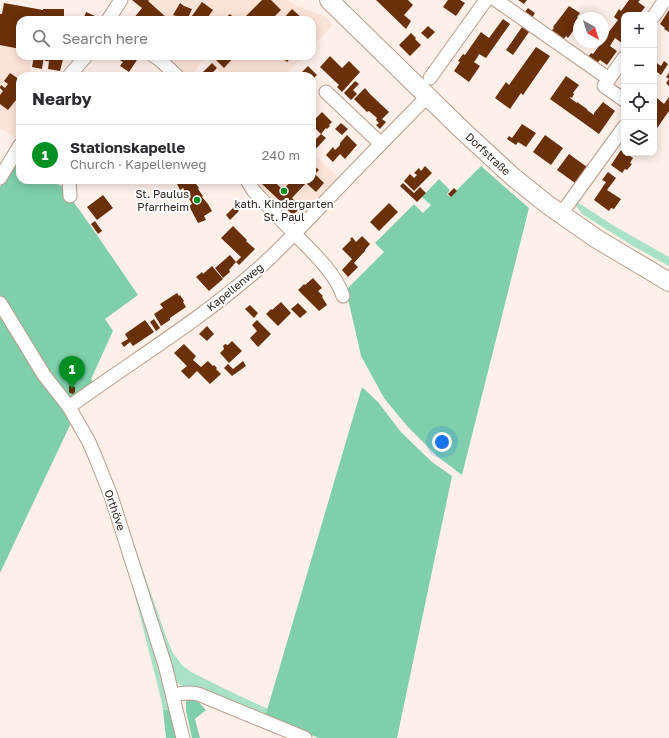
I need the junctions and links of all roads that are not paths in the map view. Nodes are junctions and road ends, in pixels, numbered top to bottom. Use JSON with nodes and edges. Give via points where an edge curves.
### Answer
{"nodes":[{"id":1,"x":121,"y":0,"type":"edge"},
{"id":2,"x":329,"y":0,"type":"edge"},
{"id":3,"x":486,"y":0,"type":"edge"},
{"id":4,"x":496,"y":0,"type":"edge"},
{"id":5,"x":665,"y":0,"type":"edge"},
{"id":6,"x":657,"y":12,"type":"edge"},
{"id":7,"x":111,"y":16,"type":"edge"},
{"id":8,"x":83,"y":60,"type":"edge"},
{"id":9,"x":160,"y":60,"type":"edge"},
{"id":10,"x":621,"y":64,"type":"edge"},
{"id":11,"x":72,"y":72,"type":"edge"},
{"id":12,"x":172,"y":72,"type":"edge"},
{"id":13,"x":616,"y":75,"type":"edge"},
{"id":14,"x":430,"y":78,"type":"dead end"},
{"id":15,"x":326,"y":92,"type":"dead end"},
{"id":16,"x":428,"y":96,"type":"junction"},
{"id":17,"x":621,"y":98,"type":"edge"},
{"id":18,"x":621,"y":131,"type":"edge"},
{"id":19,"x":381,"y":144,"type":"junction"},
{"id":20,"x":16,"y":152,"type":"edge"},
{"id":21,"x":0,"y":178,"type":"edge"},
{"id":22,"x":69,"y":184,"type":"edge"},
{"id":23,"x":249,"y":184,"type":"edge"},
{"id":24,"x":70,"y":196,"type":"dead end"},
{"id":25,"x":561,"y":214,"type":"junction"},
{"id":26,"x":295,"y":234,"type":"junction"},
{"id":27,"x":669,"y":282,"type":"edge"},
{"id":28,"x":344,"y":296,"type":"dead end"},
{"id":29,"x":0,"y":303,"type":"edge"},
{"id":30,"x":69,"y":406,"type":"junction"},
{"id":31,"x":173,"y":695,"type":"junction"},
{"id":32,"x":183,"y":738,"type":"edge"},
{"id":33,"x":305,"y":738,"type":"edge"}],
"edges":[{"from":1,"to":7,"type":"street"},
{"from":2,"to":16,"type":"street","name":"Dorfstraße"},
{"from":3,"to":14,"type":"street"},
{"from":4,"to":13,"type":"street"},
{"from":5,"to":6,"type":"street"},
{"from":8,"to":11,"type":"street"},
{"from":9,"to":12,"type":"street"},
{"from":10,"to":13,"type":"street"},
{"from":13,"to":17,"type":"street","via":[[604,86]]},
{"from":15,"to":19,"type":"street"},
{"from":16,"to":19,"type":"street","name":"Kapellenweg"},
{"from":16,"to":25,"type":"street","name":"Dorfstraße","via":[[513,177]]},
{"from":18,"to":25,"type":"street"},
{"from":19,"to":26,"type":"street","name":"Kapellenweg"},
{"from":20,"to":21,"type":"street"},
{"from":22,"to":24,"type":"street"},
{"from":23,"to":26,"type":"street"},
{"from":25,"to":27,"type":"street","name":"Dorfstraße"},
{"from":26,"to":28,"type":"street","via":[[327,268]]},
{"from":26,"to":30,"type":"street","name":"Kapellenweg","via":[[232,291]]},
{"from":29,"to":30,"type":"street","name":"Orthöve","via":[[44,375]]},
{"from":30,"to":31,"type":"street","name":"Orthöve","via":[[92,449],[111,496]]},
{"from":31,"to":32,"type":"street","name":"Orthöve"},
{"from":31,"to":33,"type":"street","via":[[183,692],[198,694]]}]}
